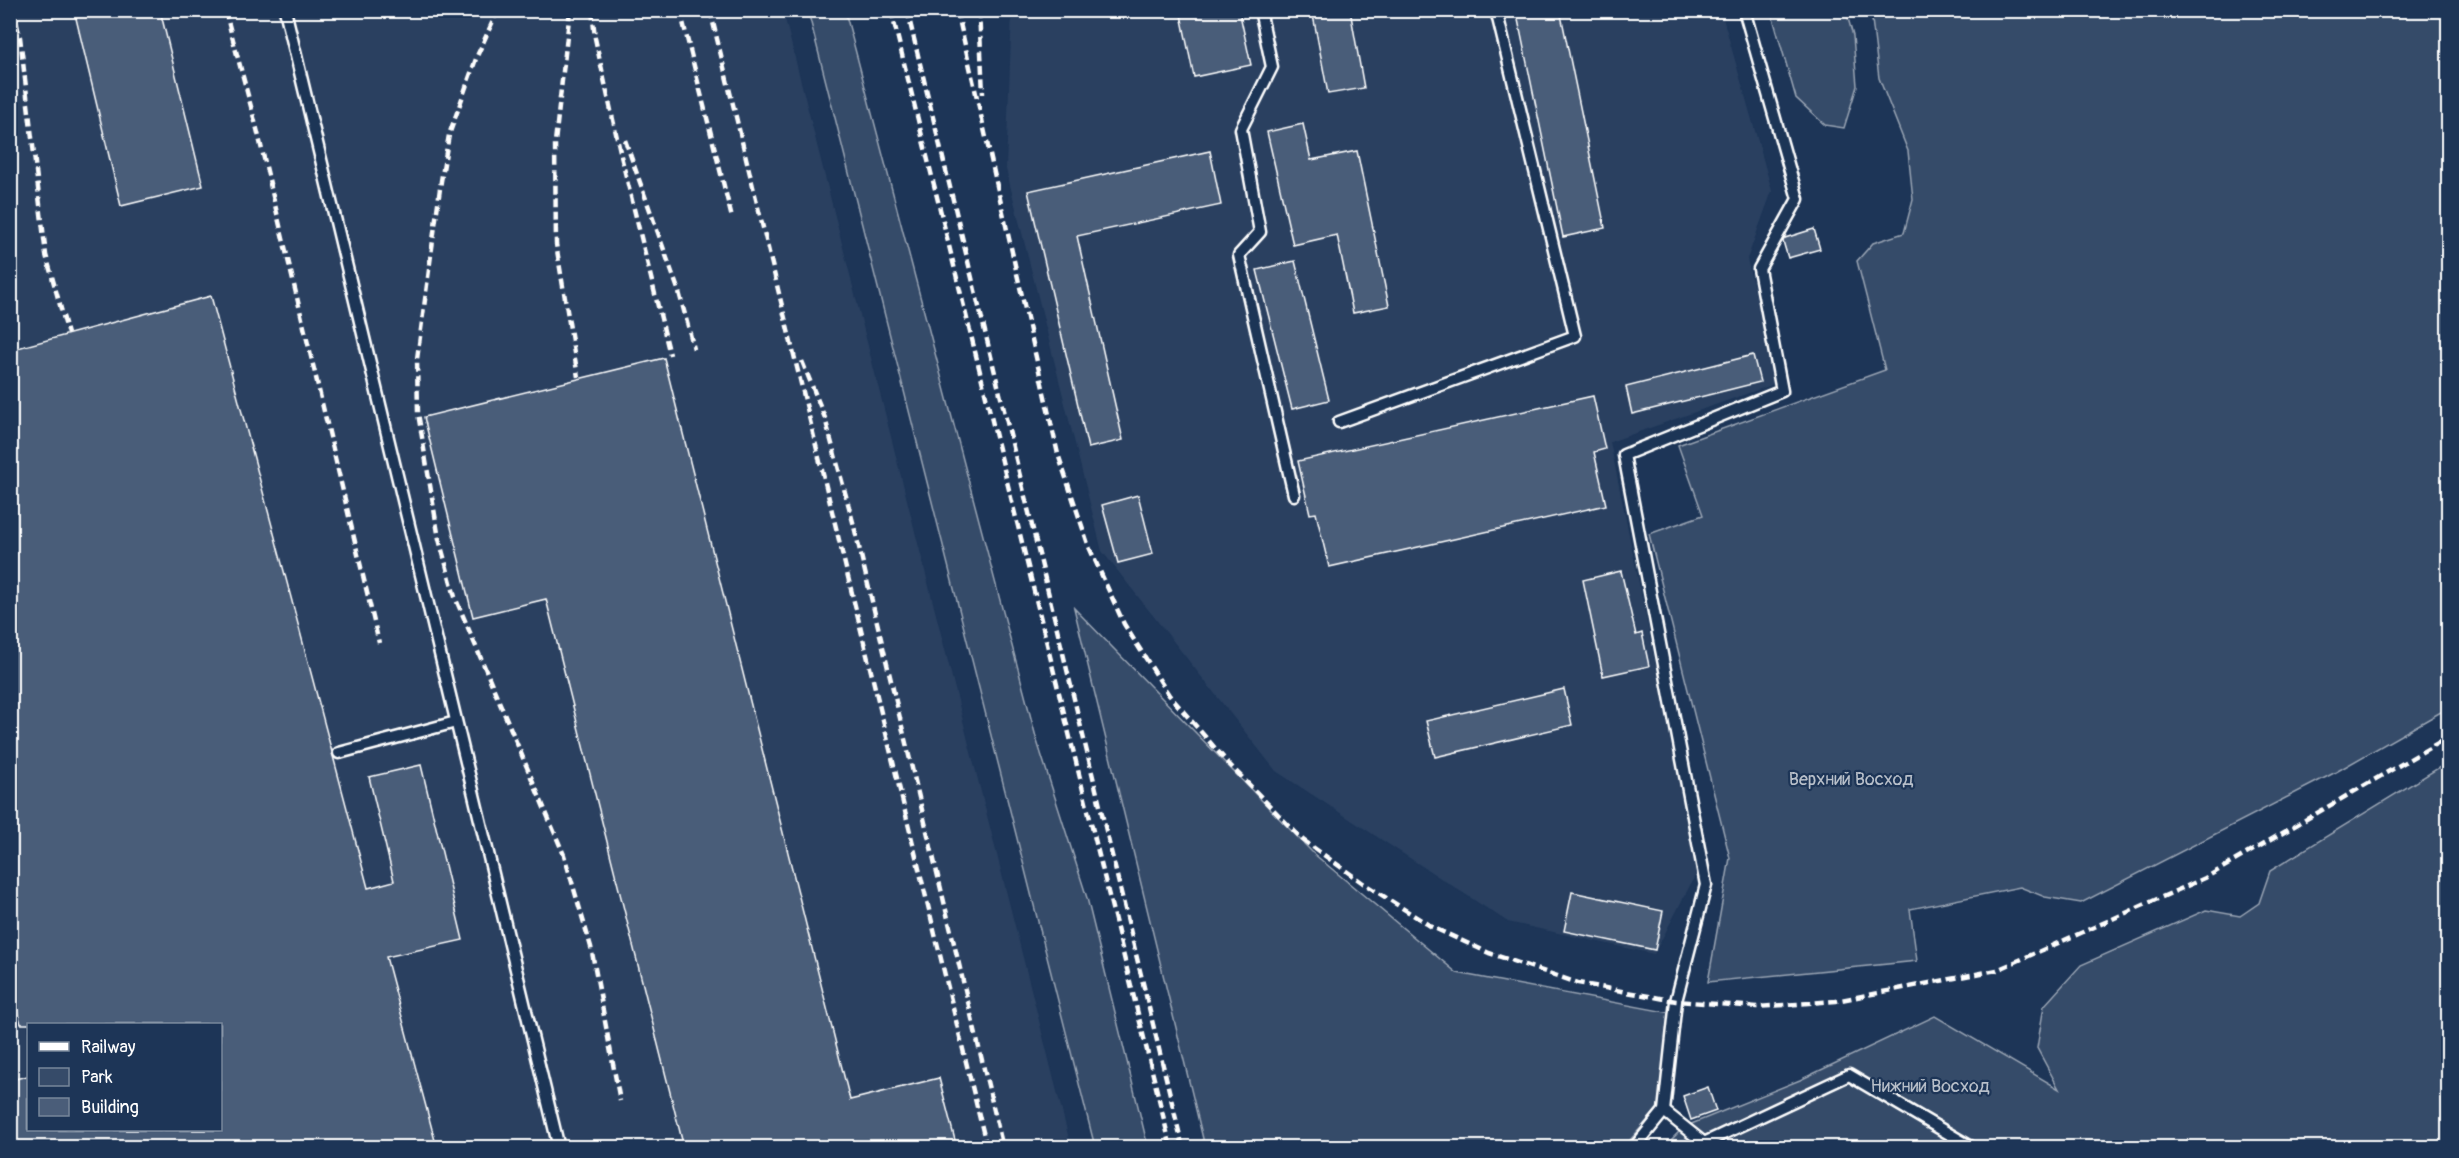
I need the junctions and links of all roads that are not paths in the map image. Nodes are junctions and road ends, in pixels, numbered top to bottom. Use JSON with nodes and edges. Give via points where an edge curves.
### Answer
{"nodes":[{"id":1,"x":285,"y":10,"type":"edge"},
{"id":2,"x":1260,"y":10,"type":"edge"},
{"id":3,"x":1496,"y":10,"type":"edge"},
{"id":4,"x":1744,"y":10,"type":"edge"},
{"id":5,"x":1339,"y":422,"type":"dead end"},
{"id":6,"x":1294,"y":495,"type":"dead end"},
{"id":7,"x":456,"y":722,"type":"junction"},
{"id":8,"x":339,"y":753,"type":"dead end"},
{"id":9,"x":1664,"y":1111,"type":"junction"},
{"id":10,"x":1705,"y":1146,"type":"edge"},
{"id":11,"x":559,"y":1148,"type":"edge"},
{"id":12,"x":1634,"y":1148,"type":"edge"},
{"id":13,"x":1973,"y":1148,"type":"edge"}],
"edges":[{"from":1,"to":7,"type":"lane"},
{"from":2,"to":6,"type":"lane","via":[[1272,67],[1241,129],[1260,232],[1239,255]]},
{"from":3,"to":5,"type":"lane","via":[[1575,336]]},
{"from":4,"to":9,"type":"lane","via":[[1798,199],[1759,269],[1782,391],[1624,455],[1706,885],[1676,1001]]},
{"from":7,"to":8,"type":"lane"},
{"from":7,"to":11,"type":"lane"},
{"from":9,"to":10,"type":"lane"},
{"from":9,"to":12,"type":"lane"},
{"from":10,"to":13,"type":"lane","via":[[1849,1075]]}]}
